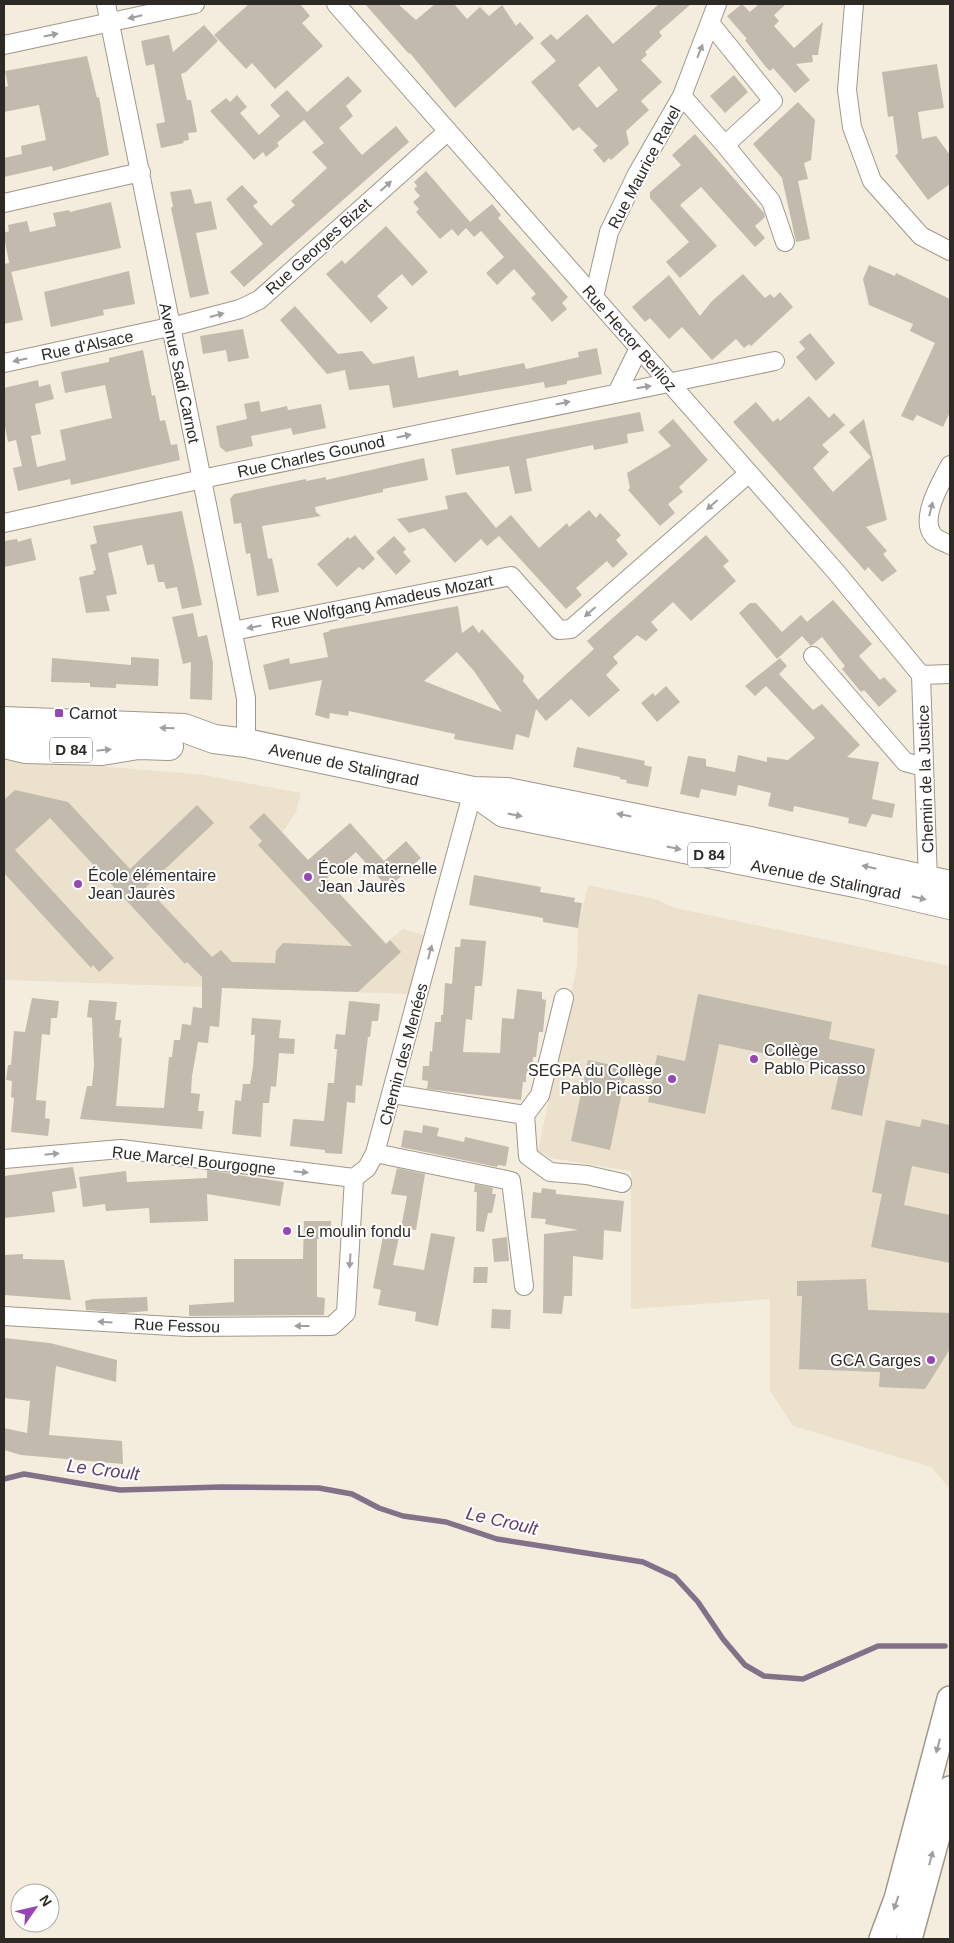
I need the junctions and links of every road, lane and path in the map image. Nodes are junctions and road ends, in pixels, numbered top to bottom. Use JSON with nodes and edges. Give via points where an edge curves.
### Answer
{"nodes":[{"id":1,"x":106,"y":4,"type":"edge"},
{"id":2,"x":195,"y":4,"type":"edge"},
{"id":3,"x":336,"y":4,"type":"edge"},
{"id":4,"x":717,"y":4,"type":"edge"},
{"id":5,"x":854,"y":4,"type":"edge"},
{"id":6,"x":109,"y":23,"type":"junction"},
{"id":7,"x":710,"y":23,"type":"junction"},
{"id":8,"x":4,"y":45,"type":"edge"},
{"id":9,"x":682,"y":96,"type":"junction"},
{"id":10,"x":448,"y":131,"type":"junction"},
{"id":11,"x":725,"y":145,"type":"junction"},
{"id":12,"x":141,"y":172,"type":"junction"},
{"id":13,"x":4,"y":203,"type":"edge"},
{"id":14,"x":785,"y":242,"type":"dead end"},
{"id":15,"x":950,"y":251,"type":"edge"},
{"id":16,"x":594,"y":297,"type":"junction"},
{"id":17,"x":170,"y":327,"type":"junction"},
{"id":18,"x":639,"y":348,"type":"junction"},
{"id":19,"x":775,"y":361,"type":"dead end"},
{"id":20,"x":4,"y":363,"type":"edge"},
{"id":21,"x":670,"y":383,"type":"junction"},
{"id":22,"x":618,"y":392,"type":"junction"},
{"id":23,"x":950,"y":465,"type":"edge"},
{"id":24,"x":749,"y":472,"type":"junction"},
{"id":25,"x":202,"y":478,"type":"junction"},
{"id":26,"x":4,"y":523,"type":"edge"},
{"id":27,"x":950,"y":545,"type":"edge"},
{"id":28,"x":233,"y":631,"type":"junction"},
{"id":29,"x":813,"y":656,"type":"dead end"},
{"id":30,"x":950,"y":674,"type":"edge"},
{"id":31,"x":921,"y":676,"type":"junction"},
{"id":32,"x":4,"y":721,"type":"edge"},
{"id":33,"x":214,"y":739,"type":"junction"},
{"id":34,"x":246,"y":743,"type":"junction"},
{"id":35,"x":4,"y":744,"type":"edge"},
{"id":36,"x":924,"y":767,"type":"junction"},
{"id":37,"x":473,"y":791,"type":"junction"},
{"id":38,"x":943,"y":881,"type":"edge"},
{"id":39,"x":950,"y":905,"type":"edge"},
{"id":40,"x":564,"y":998,"type":"dead end"},
{"id":41,"x":393,"y":1094,"type":"junction"},
{"id":42,"x":525,"y":1115,"type":"junction"},
{"id":43,"x":375,"y":1153,"type":"junction"},
{"id":44,"x":4,"y":1159,"type":"edge"},
{"id":45,"x":354,"y":1178,"type":"junction"},
{"id":46,"x":622,"y":1183,"type":"dead end"},
{"id":47,"x":524,"y":1286,"type":"dead end"},
{"id":48,"x":4,"y":1316,"type":"edge"},
{"id":49,"x":950,"y":1699,"type":"edge"},
{"id":50,"x":950,"y":1788,"type":"edge"},
{"id":51,"x":882,"y":1939,"type":"edge"},
{"id":52,"x":910,"y":1939,"type":"edge"}],
"edges":[{"from":1,"to":6,"type":"street","name":"Avenue Sadi Carnot"},
{"from":2,"to":6,"type":"street","one_way":true},
{"from":3,"to":10,"type":"street","name":"Rue Hector Berlioz"},
{"from":4,"to":7,"type":"street","name":"Rue Maurice Ravel"},
{"from":5,"to":15,"type":"street","via":[[847,90],[852,126],[872,181],[921,236]]},
{"from":8,"to":6,"type":"street","one_way":true},
{"from":6,"to":12,"type":"street","name":"Avenue Sadi Carnot"},
{"from":9,"to":7,"type":"street","name":"Rue Maurice Ravel","one_way":true},
{"from":7,"to":11,"type":"street","via":[[773,101]]},
{"from":9,"to":11,"type":"street","name":"Rue Maurice Ravel"},
{"from":9,"to":16,"type":"street","name":"Rue Maurice Ravel","via":[[637,174],[609,232]]},
{"from":10,"to":16,"type":"street","name":"Rue Hector Berlioz"},
{"from":17,"to":10,"type":"street","name":"Rue Georges Bizet","one_way":true,"via":[[240,309],[259,300]]},
{"from":11,"to":14,"type":"street","name":"Rue Maurice Ravel","via":[[771,201]]},
{"from":12,"to":13,"type":"street"},
{"from":12,"to":17,"type":"street","name":"Avenue Sadi Carnot"},
{"from":16,"to":18,"type":"street","name":"Rue Hector Berlioz"},
{"from":17,"to":20,"type":"street","name":"Rue d'Alsace","one_way":true},
{"from":17,"to":25,"type":"street","name":"Avenue Sadi Carnot"},
{"from":18,"to":21,"type":"street","name":"Rue Hector Berlioz"},
{"from":18,"to":22,"type":"street"},
{"from":19,"to":21,"type":"street","name":"Rue Charles Gounod"},
{"from":22,"to":21,"type":"street","name":"Rue Charles Gounod","one_way":true},
{"from":21,"to":24,"type":"street","name":"Rue Hector Berlioz"},
{"from":25,"to":22,"type":"street","name":"Rue Charles Gounod","one_way":true},
{"from":27,"to":23,"type":"street","one_way":true,"via":[[933,536],[929,526],[930,510]]},
{"from":24,"to":28,"type":"street","name":"Rue Wolfgang Amadeus Mozart","one_way":true,"via":[[571,629],[559,630],[511,576]]},
{"from":24,"to":31,"type":"street","name":"Rue Hector Berlioz"},
{"from":25,"to":26,"type":"street","name":"Rue Charles Gounod"},
{"from":25,"to":28,"type":"street","name":"Avenue Sadi Carnot"},
{"from":28,"to":34,"type":"street","name":"Avenue Sadi Carnot","via":[[247,705]]},
{"from":29,"to":36,"type":"street","via":[[905,762]]},
{"from":30,"to":31,"type":"street"},
{"from":31,"to":36,"type":"street","name":"Chemin de la Justice"},
{"from":33,"to":32,"type":"main road","name":"Avenue de Stalingrad","number":"D 84","one_way":true,"via":[[184,728]]},
{"from":33,"to":34,"type":"main road","name":"Avenue de Stalingrad","number":"D 84"},
{"from":35,"to":33,"type":"main road","name":"Avenue de Stalingrad","number":"D 84","one_way":true,"via":[[25,749],[102,751],[138,745],[189,747]]},
{"from":34,"to":37,"type":"main road","name":"Avenue de Stalingrad","number":"D 84"},
{"from":36,"to":38,"type":"street","name":"Chemin de la Justice"},
{"from":38,"to":37,"type":"main road","name":"Avenue de Stalingrad","number":"D 84","one_way":true,"via":[[507,792]]},
{"from":37,"to":39,"type":"main road","name":"Avenue de Stalingrad","number":"D 84","one_way":true,"via":[[504,813]]},
{"from":41,"to":37,"type":"street","name":"Chemin des Menées","one_way":true},
{"from":40,"to":42,"type":"street","via":[[540,1095]]},
{"from":41,"to":42,"type":"street"},
{"from":41,"to":43,"type":"street","name":"Chemin des Menées"},
{"from":42,"to":46,"type":"street","via":[[528,1156],[550,1172],[588,1175]]},
{"from":43,"to":45,"type":"street","name":"Chemin des Menées","via":[[367,1168]]},
{"from":43,"to":47,"type":"street","via":[[511,1181]]},
{"from":44,"to":45,"type":"street","name":"Rue Marcel Bourgogne","one_way":true,"via":[[121,1149]]},
{"from":45,"to":48,"type":"street","name":"Rue Fessou","one_way":true,"via":[[346,1313],[332,1326],[188,1327]]},
{"from":49,"to":51,"type":"main road","one_way":true,"via":[[897,1899]]},
{"from":52,"to":50,"type":"main road","one_way":true}]}
